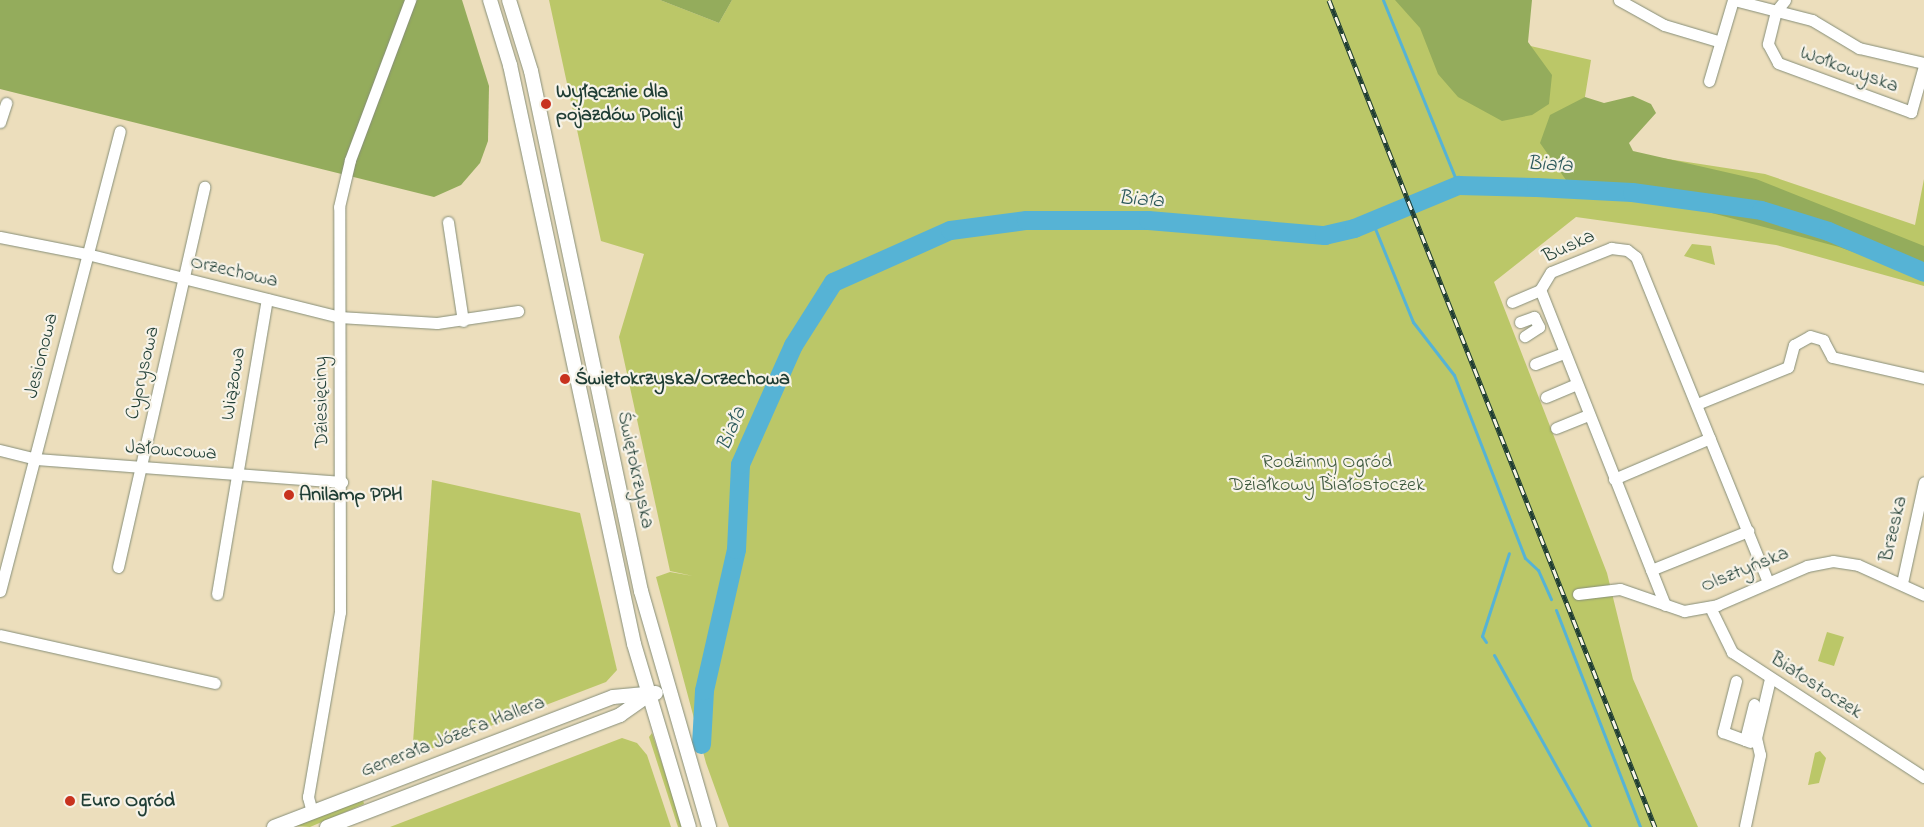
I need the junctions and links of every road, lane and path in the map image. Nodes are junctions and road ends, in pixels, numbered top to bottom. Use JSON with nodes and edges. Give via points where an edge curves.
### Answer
{"nodes":[{"id":1,"x":410,"y":0,"type":"edge"},
{"id":2,"x":490,"y":0,"type":"edge"},
{"id":3,"x":509,"y":0,"type":"edge"},
{"id":4,"x":1619,"y":0,"type":"edge"},
{"id":5,"x":1734,"y":0,"type":"edge"},
{"id":6,"x":1785,"y":0,"type":"edge"},
{"id":7,"x":1776,"y":11,"type":"junction"},
{"id":8,"x":1718,"y":40,"type":"junction"},
{"id":9,"x":1924,"y":64,"type":"edge"},
{"id":10,"x":1709,"y":81,"type":"dead end"},
{"id":11,"x":6,"y":103,"type":"dead end"},
{"id":12,"x":0,"y":122,"type":"edge"},
{"id":13,"x":120,"y":131,"type":"dead end"},
{"id":14,"x":204,"y":187,"type":"dead end"},
{"id":15,"x":448,"y":222,"type":"dead end"},
{"id":16,"x":0,"y":237,"type":"edge"},
{"id":17,"x":87,"y":254,"type":"junction"},
{"id":18,"x":183,"y":279,"type":"junction"},
{"id":19,"x":1540,"y":290,"type":"junction"},
{"id":20,"x":267,"y":299,"type":"junction"},
{"id":21,"x":1512,"y":302,"type":"dead end"},
{"id":22,"x":518,"y":311,"type":"dead end"},
{"id":23,"x":339,"y":317,"type":"junction"},
{"id":24,"x":463,"y":320,"type":"junction"},
{"id":25,"x":1551,"y":320,"type":"junction"},
{"id":26,"x":1520,"y":322,"type":"dead end"},
{"id":27,"x":1538,"y":325,"type":"junction"},
{"id":28,"x":1525,"y":336,"type":"dead end"},
{"id":29,"x":1564,"y":353,"type":"junction"},
{"id":30,"x":1535,"y":364,"type":"dead end"},
{"id":31,"x":1924,"y":378,"type":"edge"},
{"id":32,"x":1576,"y":384,"type":"junction"},
{"id":33,"x":1546,"y":397,"type":"dead end"},
{"id":34,"x":1697,"y":404,"type":"junction"},
{"id":35,"x":1589,"y":415,"type":"junction"},
{"id":36,"x":1556,"y":428,"type":"dead end"},
{"id":37,"x":1710,"y":438,"type":"junction"},
{"id":38,"x":0,"y":450,"type":"edge"},
{"id":39,"x":36,"y":459,"type":"junction"},
{"id":40,"x":141,"y":469,"type":"junction"},
{"id":41,"x":239,"y":474,"type":"junction"},
{"id":42,"x":1614,"y":479,"type":"junction"},
{"id":43,"x":342,"y":482,"type":"junction"},
{"id":44,"x":1924,"y":482,"type":"edge"},
{"id":45,"x":1748,"y":532,"type":"junction"},
{"id":46,"x":118,"y":566,"type":"dead end"},
{"id":47,"x":1651,"y":570,"type":"junction"},
{"id":48,"x":1768,"y":582,"type":"junction"},
{"id":49,"x":1902,"y":583,"type":"junction"},
{"id":50,"x":0,"y":591,"type":"edge"},
{"id":51,"x":217,"y":594,"type":"dead end"},
{"id":52,"x":1578,"y":594,"type":"dead end"},
{"id":53,"x":1924,"y":595,"type":"edge"},
{"id":54,"x":1666,"y":605,"type":"junction"},
{"id":55,"x":1710,"y":607,"type":"junction"},
{"id":56,"x":0,"y":635,"type":"edge"},
{"id":57,"x":1770,"y":679,"type":"junction"},
{"id":58,"x":1736,"y":681,"type":"dead end"},
{"id":59,"x":215,"y":683,"type":"dead end"},
{"id":60,"x":666,"y":690,"type":"junction"},
{"id":61,"x":648,"y":695,"type":"junction"},
{"id":62,"x":1754,"y":704,"type":"dead end"},
{"id":63,"x":1745,"y":740,"type":"junction"},
{"id":64,"x":1758,"y":747,"type":"junction"},
{"id":65,"x":472,"y":751,"type":"junction"},
{"id":66,"x":480,"y":768,"type":"junction"},
{"id":67,"x":1924,"y":777,"type":"edge"},
{"id":68,"x":312,"y":812,"type":"junction"},
{"id":69,"x":1745,"y":826,"type":"edge"},
{"id":70,"x":274,"y":827,"type":"edge"},
{"id":71,"x":327,"y":827,"type":"edge"},
{"id":72,"x":689,"y":827,"type":"edge"},
{"id":73,"x":709,"y":827,"type":"edge"}],
"edges":[{"from":1,"to":23,"type":"street","name":"Dziesięciny","via":[[342,188],[337,227]]},
{"from":2,"to":61,"type":"main road","name":"Świętokrzyska","via":[[510,64],[602,503]]},
{"from":3,"to":60,"type":"main road","name":"Świętokrzyska","via":[[530,71],[640,591]]},
{"from":4,"to":8,"type":"street","via":[[1664,25]]},
{"from":5,"to":7,"type":"street"},
{"from":5,"to":8,"type":"street"},
{"from":6,"to":7,"type":"street"},
{"from":7,"to":9,"type":"street","via":[[1812,20],[1859,48]]},
{"from":7,"to":9,"type":"street","name":"Wołkowyska","via":[[1768,44],[1778,63],[1912,112]]},
{"from":8,"to":10,"type":"street"},
{"from":11,"to":12,"type":"street"},
{"from":13,"to":17,"type":"street","name":"Jesionowa"},
{"from":14,"to":18,"type":"street","name":"Cyprysowa"},
{"from":15,"to":24,"type":"street"},
{"from":16,"to":17,"type":"street","name":"Orzechowa"},
{"from":17,"to":18,"type":"street","name":"Orzechowa"},
{"from":17,"to":39,"type":"street","name":"Jesionowa"},
{"from":18,"to":20,"type":"street","name":"Orzechowa"},
{"from":18,"to":40,"type":"street","name":"Cyprysowa"},
{"from":19,"to":21,"type":"street"},
{"from":19,"to":25,"type":"street","name":"Buska"},
{"from":19,"to":34,"type":"street","name":"Buska","via":[[1547,275],[1579,260],[1611,248],[1634,253]]},
{"from":20,"to":23,"type":"street","name":"Orzechowa"},
{"from":20,"to":41,"type":"street","name":"Wiązowa"},
{"from":22,"to":24,"type":"street","name":"Orzechowa"},
{"from":23,"to":24,"type":"street","name":"Orzechowa"},
{"from":23,"to":43,"type":"street","name":"Dziesięciny"},
{"from":25,"to":27,"type":"street"},
{"from":25,"to":29,"type":"street","name":"Buska"},
{"from":26,"to":27,"type":"street","via":[[1534,317]]},
{"from":27,"to":28,"type":"street","via":[[1538,330]]},
{"from":29,"to":30,"type":"street"},
{"from":29,"to":32,"type":"street","name":"Buska"},
{"from":31,"to":34,"type":"street","via":[[1832,356],[1823,340],[1810,336],[1794,345],[1788,367]]},
{"from":32,"to":33,"type":"street"},
{"from":32,"to":35,"type":"street","name":"Buska"},
{"from":34,"to":37,"type":"street","name":"Buska"},
{"from":35,"to":36,"type":"street"},
{"from":35,"to":42,"type":"street","name":"Buska"},
{"from":37,"to":42,"type":"street"},
{"from":37,"to":45,"type":"street","name":"Buska"},
{"from":38,"to":39,"type":"street","name":"Jałowcowa"},
{"from":39,"to":40,"type":"street","name":"Jałowcowa"},
{"from":39,"to":50,"type":"street","name":"Jesionowa"},
{"from":40,"to":41,"type":"street","name":"Jałowcowa"},
{"from":40,"to":46,"type":"street","name":"Cyprysowa"},
{"from":41,"to":43,"type":"street","name":"Jałowcowa"},
{"from":41,"to":51,"type":"street","name":"Wiązowa"},
{"from":42,"to":47,"type":"street","name":"Buska"},
{"from":43,"to":68,"type":"street","name":"Dziesięciny","via":[[340,612],[308,797]]},
{"from":44,"to":49,"type":"street","name":"Brzeska"},
{"from":45,"to":47,"type":"street"},
{"from":45,"to":48,"type":"street","name":"Buska"},
{"from":47,"to":54,"type":"street","name":"Buska"},
{"from":48,"to":49,"type":"street","name":"Olsztyńska","via":[[1833,560],[1858,565]]},
{"from":48,"to":55,"type":"street","name":"Olsztyńska"},
{"from":49,"to":53,"type":"street","name":"Olsztyńska"},
{"from":52,"to":54,"type":"street","name":"Olsztyńska","via":[[1615,588]]},
{"from":54,"to":55,"type":"street","name":"Olsztyńska","via":[[1680,611]]},
{"from":55,"to":57,"type":"street","name":"Białostoczek","via":[[1729,649]]},
{"from":56,"to":59,"type":"street"},
{"from":57,"to":64,"type":"street"},
{"from":57,"to":67,"type":"street","name":"Białostoczek"},
{"from":58,"to":63,"type":"street","via":[[1723,732]]},
{"from":60,"to":61,"type":"main road","name":"Generała Józefa Hallera"},
{"from":60,"to":73,"type":"main road","name":"Świętokrzyska"},
{"from":61,"to":65,"type":"main road","name":"Generała Józefa Hallera","via":[[613,697]]},
{"from":61,"to":66,"type":"main road","name":"Generała Józefa Hallera","via":[[620,715]]},
{"from":61,"to":72,"type":"main road","name":"Świętokrzyska"},
{"from":62,"to":63,"type":"street"},
{"from":63,"to":64,"type":"street"},
{"from":64,"to":69,"type":"street"},
{"from":65,"to":66,"type":"main road"},
{"from":65,"to":68,"type":"main road","name":"Generała Józefa Hallera"},
{"from":66,"to":71,"type":"main road","name":"Generała Józefa Hallera"},
{"from":68,"to":70,"type":"main road","name":"Generała Józefa Hallera"}]}
